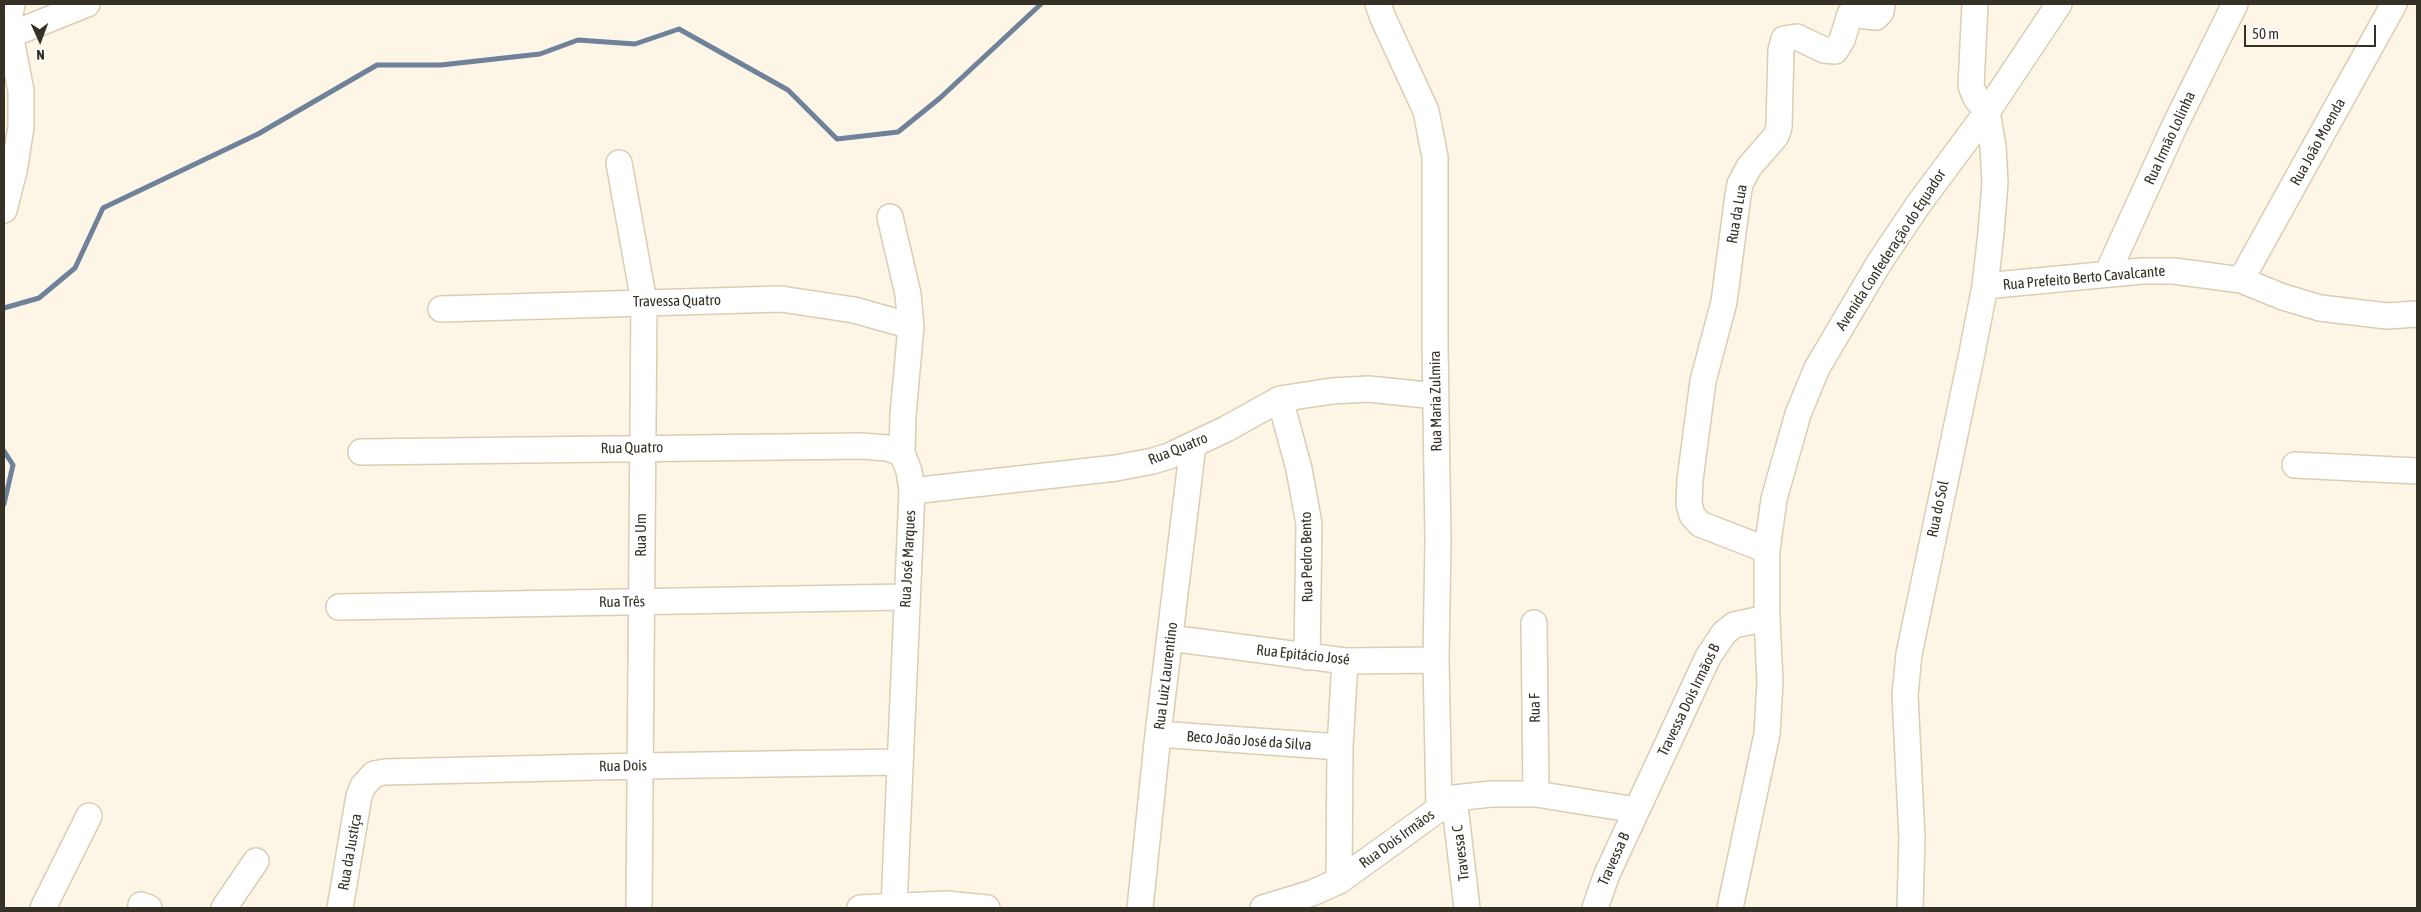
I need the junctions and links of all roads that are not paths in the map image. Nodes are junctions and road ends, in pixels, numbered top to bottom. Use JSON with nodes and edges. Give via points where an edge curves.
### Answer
{"nodes":[{"id":1,"x":12,"y":4,"type":"edge"},
{"id":2,"x":87,"y":4,"type":"edge"},
{"id":3,"x":1378,"y":4,"type":"edge"},
{"id":4,"x":1882,"y":4,"type":"edge"},
{"id":5,"x":1976,"y":4,"type":"edge"},
{"id":6,"x":2059,"y":4,"type":"edge"},
{"id":7,"x":2235,"y":4,"type":"edge"},
{"id":8,"x":2394,"y":4,"type":"edge"},
{"id":9,"x":10,"y":35,"type":"junction"},
{"id":10,"x":1988,"y":112,"type":"junction"},
{"id":11,"x":9,"y":162,"type":"edge"},
{"id":12,"x":619,"y":163,"type":"dead end"},
{"id":13,"x":5,"y":204,"type":"edge"},
{"id":14,"x":890,"y":217,"type":"dead end"},
{"id":15,"x":2107,"y":274,"type":"junction"},
{"id":16,"x":2242,"y":280,"type":"junction"},
{"id":17,"x":1985,"y":286,"type":"junction"},
{"id":18,"x":644,"y":302,"type":"junction"},
{"id":19,"x":441,"y":309,"type":"dead end"},
{"id":20,"x":2417,"y":314,"type":"edge"},
{"id":21,"x":911,"y":326,"type":"junction"},
{"id":22,"x":1436,"y":396,"type":"junction"},
{"id":23,"x":1280,"y":400,"type":"junction"},
{"id":24,"x":1193,"y":445,"type":"junction"},
{"id":25,"x":642,"y":448,"type":"junction"},
{"id":26,"x":362,"y":452,"type":"dead end"},
{"id":27,"x":902,"y":453,"type":"junction"},
{"id":28,"x":2295,"y":465,"type":"dead end"},
{"id":29,"x":2417,"y":471,"type":"edge"},
{"id":30,"x":912,"y":492,"type":"junction"},
{"id":31,"x":1767,"y":550,"type":"junction"},
{"id":32,"x":906,"y":596,"type":"junction"},
{"id":33,"x":641,"y":601,"type":"junction"},
{"id":34,"x":339,"y":607,"type":"dead end"},
{"id":35,"x":1766,"y":618,"type":"junction"},
{"id":36,"x":1534,"y":623,"type":"dead end"},
{"id":37,"x":1170,"y":638,"type":"junction"},
{"id":38,"x":1306,"y":657,"type":"junction"},
{"id":39,"x":1436,"y":660,"type":"junction"},
{"id":40,"x":1344,"y":661,"type":"junction"},
{"id":41,"x":1158,"y":734,"type":"junction"},
{"id":42,"x":1340,"y":747,"type":"junction"},
{"id":43,"x":900,"y":762,"type":"junction"},
{"id":44,"x":639,"y":766,"type":"junction"},
{"id":45,"x":1536,"y":794,"type":"junction"},
{"id":46,"x":360,"y":796,"type":"joint"},
{"id":47,"x":1446,"y":804,"type":"junction"},
{"id":48,"x":1636,"y":810,"type":"junction"},
{"id":49,"x":89,"y":816,"type":"dead end"},
{"id":50,"x":256,"y":861,"type":"dead end"},
{"id":51,"x":1339,"y":881,"type":"junction"},
{"id":52,"x":894,"y":906,"type":"junction"},
{"id":53,"x":43,"y":908,"type":"edge"},
{"id":54,"x":224,"y":908,"type":"edge"},
{"id":55,"x":340,"y":908,"type":"edge"},
{"id":56,"x":639,"y":908,"type":"edge"},
{"id":57,"x":860,"y":908,"type":"edge"},
{"id":58,"x":987,"y":908,"type":"edge"},
{"id":59,"x":1140,"y":908,"type":"edge"},
{"id":60,"x":1263,"y":908,"type":"edge"},
{"id":61,"x":1467,"y":908,"type":"edge"},
{"id":62,"x":1595,"y":908,"type":"edge"},
{"id":63,"x":1730,"y":908,"type":"edge"},
{"id":64,"x":1910,"y":908,"type":"edge"}],
"edges":[{"from":1,"to":9,"type":"street","via":[[8,24]]},
{"from":2,"to":9,"type":"street"},
{"from":3,"to":22,"type":"street","name":"Rua Maria Zulmira","via":[[1432,130],[1435,156]]},
{"from":4,"to":31,"type":"street","name":"Rua da Lua","via":[[1876,17],[1850,14],[1835,51],[1824,50],[1797,37],[1788,37],[1782,43],[1778,127],[1772,143],[1749,167],[1740,184],[1724,302],[1703,381],[1689,504],[1692,515],[1700,524]]},
{"from":5,"to":10,"type":"street","via":[[1971,86]]},
{"from":6,"to":10,"type":"street","name":"Avenida Confederação do Equador"},
{"from":7,"to":15,"type":"street","name":"Rua Irmão Lolinha"},
{"from":8,"to":16,"type":"street","name":"Rua João Moenda"},
{"from":9,"to":11,"type":"street","via":[[22,91],[21,127]]},
{"from":10,"to":17,"type":"street","name":"Rua do Sol","via":[[1994,182]]},
{"from":10,"to":31,"type":"street","name":"Avenida Confederação do Equador","via":[[1907,221],[1817,368],[1785,458],[1774,499]]},
{"from":11,"to":13,"type":"street"},
{"from":12,"to":18,"type":"street","name":"Rua Um"},
{"from":14,"to":21,"type":"street","name":"Rua José Marques","via":[[908,294]]},
{"from":15,"to":16,"type":"street","name":"Rua Prefeito Berto Cavalcante","via":[[2174,271]]},
{"from":15,"to":17,"type":"street","name":"Rua Prefeito Berto Cavalcante"},
{"from":16,"to":20,"type":"street","name":"Rua Prefeito Berto Cavalcante","via":[[2320,308],[2387,316]]},
{"from":17,"to":64,"type":"street","name":"Rua do Sol","via":[[1909,654],[1905,695],[1912,838]]},
{"from":18,"to":19,"type":"street","name":"Travessa Quatro"},
{"from":18,"to":21,"type":"street","name":"Travessa Quatro","via":[[801,301],[854,310]]},
{"from":18,"to":25,"type":"street","name":"Rua Um"},
{"from":21,"to":27,"type":"street","name":"Rua José Marques"},
{"from":22,"to":23,"type":"street","name":"Rua Quatro","via":[[1368,389]]},
{"from":22,"to":39,"type":"street","name":"Rua Maria Zulmira"},
{"from":23,"to":24,"type":"street","name":"Rua Quatro"},
{"from":23,"to":38,"type":"street","name":"Rua Pedro Bento","via":[[1309,524]]},
{"from":24,"to":30,"type":"street","name":"Rua Quatro","via":[[1169,456],[1135,465]]},
{"from":24,"to":37,"type":"street","name":"Rua Luiz Laurentino"},
{"from":25,"to":26,"type":"street","name":"Rua Quatro"},
{"from":25,"to":27,"type":"street","name":"Rua Quatro","via":[[862,446]]},
{"from":25,"to":33,"type":"street","name":"Rua Um"},
{"from":27,"to":30,"type":"street","name":"Rua José Marques"},
{"from":28,"to":29,"type":"street"},
{"from":30,"to":32,"type":"street","name":"Rua José Marques"},
{"from":31,"to":35,"type":"street","name":"Avenida Confederação do Equador"},
{"from":32,"to":33,"type":"street","name":"Rua Três"},
{"from":32,"to":43,"type":"street","name":"Rua José Marques"},
{"from":33,"to":34,"type":"street","name":"Rua Três"},
{"from":33,"to":44,"type":"street","name":"Rua Um"},
{"from":35,"to":48,"type":"street","name":"Travessa Dois Irmãos B","via":[[1734,625],[1716,644]]},
{"from":35,"to":63,"type":"street","name":"Avenida Confederação do Equador","via":[[1770,682],[1766,734]]},
{"from":36,"to":45,"type":"street","name":"Rua F"},
{"from":37,"to":38,"type":"street","name":"Rua Epitácio José"},
{"from":37,"to":41,"type":"street","name":"Rua Luiz Laurentino"},
{"from":38,"to":40,"type":"street","name":"Rua Epitácio José"},
{"from":39,"to":40,"type":"street","name":"Rua Epitácio José"},
{"from":39,"to":47,"type":"street","name":"Rua Maria Zulmira"},
{"from":40,"to":42,"type":"street"},
{"from":41,"to":42,"type":"street","name":"Beco João José da Silva"},
{"from":41,"to":59,"type":"street","name":"Rua Luiz Laurentino"},
{"from":42,"to":51,"type":"street"},
{"from":43,"to":44,"type":"street","name":"Rua Dois"},
{"from":43,"to":52,"type":"street","name":"Rua José Marques"},
{"from":44,"to":46,"type":"street","name":"Rua Dois","via":[[385,772],[370,777]]},
{"from":44,"to":56,"type":"street","name":"Rua Um"},
{"from":45,"to":47,"type":"street","name":"Rua Dois Irmãos","via":[[1491,794]]},
{"from":45,"to":48,"type":"street","name":"Rua Dois Irmãos"},
{"from":46,"to":55,"type":"street","name":"Rua da Justiça"},
{"from":47,"to":51,"type":"street","name":"Rua Dois Irmãos"},
{"from":47,"to":61,"type":"street","name":"Travessa C"},
{"from":48,"to":62,"type":"street","name":"Travessa B"},
{"from":49,"to":53,"type":"street"},
{"from":50,"to":54,"type":"street"},
{"from":51,"to":60,"type":"street","name":"Rua Dois Irmãos"},
{"from":52,"to":57,"type":"street"},
{"from":52,"to":58,"type":"street","via":[[946,904]]}]}
